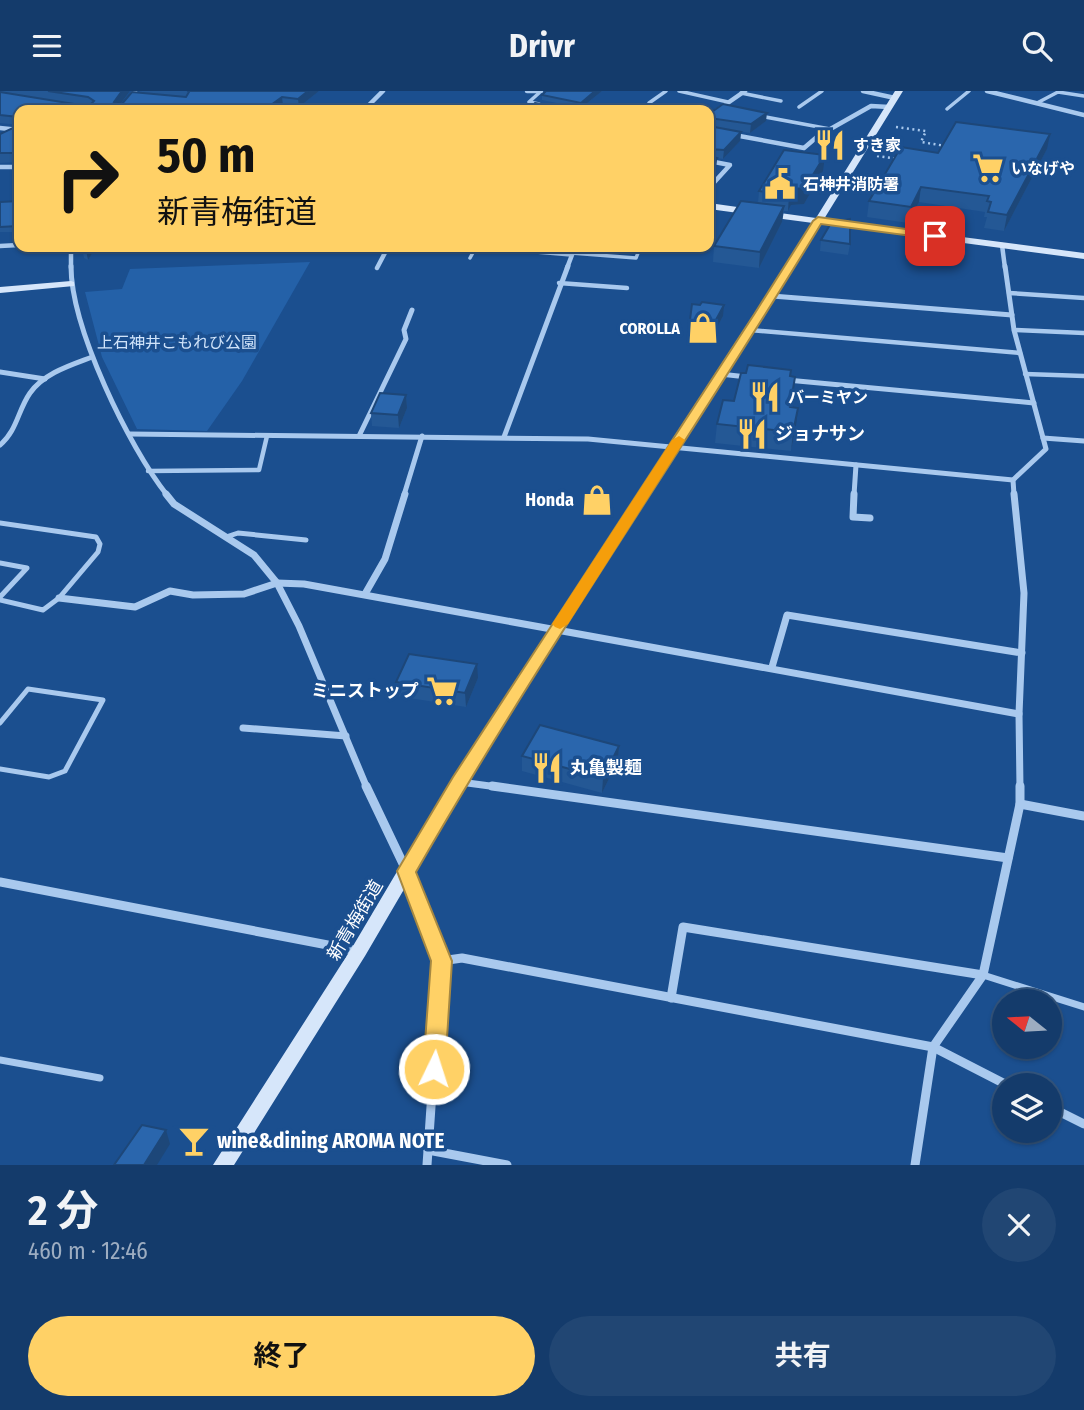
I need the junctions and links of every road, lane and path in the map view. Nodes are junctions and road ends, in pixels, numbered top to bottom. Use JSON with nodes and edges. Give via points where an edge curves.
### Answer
{"nodes":[{"id":1,"x":135,"y":91,"type":"edge"},
{"id":2,"x":383,"y":91,"type":"edge"},
{"id":3,"x":527,"y":91,"type":"edge"},
{"id":4,"x":666,"y":91,"type":"edge"},
{"id":5,"x":679,"y":91,"type":"edge"},
{"id":6,"x":822,"y":91,"type":"edge"},
{"id":7,"x":863,"y":91,"type":"edge"},
{"id":8,"x":969,"y":91,"type":"edge"},
{"id":9,"x":987,"y":91,"type":"edge"},
{"id":10,"x":540,"y":92,"type":"edge"},
{"id":11,"x":743,"y":92,"type":"edge"},
{"id":12,"x":897,"y":94,"type":"edge"},
{"id":13,"x":1084,"y":96,"type":"edge"},
{"id":14,"x":781,"y":101,"type":"dead end"},
{"id":15,"x":729,"y":102,"type":"junction"},
{"id":16,"x":649,"y":103,"type":"dead end"},
{"id":17,"x":1037,"y":103,"type":"junction"},
{"id":18,"x":541,"y":104,"type":"edge"},
{"id":19,"x":124,"y":105,"type":"edge"},
{"id":20,"x":369,"y":105,"type":"edge"},
{"id":21,"x":799,"y":107,"type":"dead end"},
{"id":22,"x":889,"y":107,"type":"junction"},
{"id":23,"x":719,"y":108,"type":"junction"},
{"id":24,"x":947,"y":109,"type":"dead end"},
{"id":25,"x":732,"y":110,"type":"edge"},
{"id":26,"x":714,"y":112,"type":"edge"},
{"id":27,"x":1083,"y":114,"type":"edge"},
{"id":28,"x":756,"y":115,"type":"edge"},
{"id":29,"x":891,"y":126,"type":"dead end"},
{"id":30,"x":830,"y":129,"type":"junction"},
{"id":31,"x":14,"y":131,"type":"edge"},
{"id":32,"x":722,"y":133,"type":"edge"},
{"id":33,"x":7,"y":134,"type":"edge"},
{"id":34,"x":921,"y":142,"type":"junction"},
{"id":35,"x":947,"y":146,"type":"edge"},
{"id":36,"x":916,"y":152,"type":"edge"},
{"id":37,"x":874,"y":155,"type":"dead end"},
{"id":38,"x":911,"y":161,"type":"edge"},
{"id":39,"x":714,"y":162,"type":"edge"},
{"id":40,"x":714,"y":183,"type":"edge"},
{"id":41,"x":714,"y":207,"type":"edge"},
{"id":42,"x":818,"y":221,"type":"junction"},
{"id":43,"x":1002,"y":245,"type":"junction"},
{"id":44,"x":71,"y":252,"type":"edge"},
{"id":45,"x":385,"y":252,"type":"edge"},
{"id":46,"x":473,"y":252,"type":"edge"},
{"id":47,"x":572,"y":252,"type":"edge"},
{"id":48,"x":581,"y":252,"type":"edge"},
{"id":49,"x":638,"y":252,"type":"edge"},
{"id":50,"x":1084,"y":256,"type":"edge"},
{"id":51,"x":470,"y":258,"type":"dead end"},
{"id":52,"x":377,"y":268,"type":"dead end"},
{"id":53,"x":559,"y":283,"type":"junction"},
{"id":54,"x":71,"y":284,"type":"junction"},
{"id":55,"x":628,"y":288,"type":"dead end"},
{"id":56,"x":0,"y":290,"type":"edge"},
{"id":57,"x":1009,"y":293,"type":"junction"},
{"id":58,"x":772,"y":296,"type":"junction"},
{"id":59,"x":1084,"y":298,"type":"edge"},
{"id":60,"x":412,"y":310,"type":"dead end"},
{"id":61,"x":1012,"y":315,"type":"junction"},
{"id":62,"x":750,"y":330,"type":"junction"},
{"id":63,"x":1014,"y":330,"type":"junction"},
{"id":64,"x":1084,"y":333,"type":"edge"},
{"id":65,"x":1020,"y":353,"type":"junction"},
{"id":66,"x":92,"y":356,"type":"junction"},
{"id":67,"x":0,"y":372,"type":"edge"},
{"id":68,"x":720,"y":374,"type":"junction"},
{"id":69,"x":1025,"y":374,"type":"junction"},
{"id":70,"x":1084,"y":376,"type":"edge"},
{"id":71,"x":761,"y":378,"type":"edge"},
{"id":72,"x":45,"y":379,"type":"junction"},
{"id":73,"x":775,"y":379,"type":"edge"},
{"id":74,"x":1034,"y":403,"type":"junction"},
{"id":75,"x":130,"y":434,"type":"junction"},
{"id":76,"x":267,"y":436,"type":"junction"},
{"id":77,"x":359,"y":436,"type":"junction"},
{"id":78,"x":422,"y":436,"type":"junction"},
{"id":79,"x":505,"y":437,"type":"junction"},
{"id":80,"x":1042,"y":437,"type":"junction"},
{"id":81,"x":1084,"y":440,"type":"edge"},
{"id":82,"x":0,"y":445,"type":"edge"},
{"id":83,"x":674,"y":447,"type":"junction"},
{"id":84,"x":856,"y":465,"type":"junction"},
{"id":85,"x":148,"y":471,"type":"junction"},
{"id":86,"x":1013,"y":480,"type":"junction"},
{"id":87,"x":870,"y":519,"type":"dead end"},
{"id":88,"x":0,"y":523,"type":"edge"},
{"id":89,"x":226,"y":537,"type":"junction"},
{"id":90,"x":306,"y":540,"type":"dead end"},
{"id":91,"x":0,"y":563,"type":"edge"},
{"id":92,"x":277,"y":583,"type":"junction"},
{"id":93,"x":365,"y":594,"type":"junction"},
{"id":94,"x":59,"y":598,"type":"junction"},
{"id":95,"x":0,"y":599,"type":"edge"},
{"id":96,"x":557,"y":629,"type":"junction"},
{"id":97,"x":1022,"y":653,"type":"junction"},
{"id":98,"x":772,"y":667,"type":"junction"},
{"id":99,"x":1019,"y":714,"type":"junction"},
{"id":100,"x":0,"y":723,"type":"edge"},
{"id":101,"x":243,"y":727,"type":"dead end"},
{"id":102,"x":346,"y":736,"type":"junction"},
{"id":103,"x":0,"y":769,"type":"edge"},
{"id":104,"x":459,"y":781,"type":"junction"},
{"id":105,"x":1020,"y":804,"type":"junction"},
{"id":106,"x":1084,"y":816,"type":"edge"},
{"id":107,"x":1008,"y":858,"type":"junction"},
{"id":108,"x":407,"y":871,"type":"junction"},
{"id":109,"x":0,"y":882,"type":"edge"},
{"id":110,"x":359,"y":951,"type":"junction"},
{"id":111,"x":442,"y":961,"type":"junction"},
{"id":112,"x":984,"y":975,"type":"junction"},
{"id":113,"x":671,"y":998,"type":"junction"},
{"id":114,"x":1084,"y":1007,"type":"edge"},
{"id":115,"x":933,"y":1047,"type":"junction"},
{"id":116,"x":0,"y":1060,"type":"edge"},
{"id":117,"x":992,"y":1077,"type":"edge"},
{"id":118,"x":100,"y":1078,"type":"dead end"},
{"id":119,"x":1062,"y":1113,"type":"edge"},
{"id":120,"x":1084,"y":1124,"type":"edge"},
{"id":121,"x":428,"y":1150,"type":"junction"},
{"id":122,"x":223,"y":1165,"type":"edge"},
{"id":123,"x":428,"y":1165,"type":"edge"},
{"id":124,"x":507,"y":1165,"type":"edge"},
{"id":125,"x":915,"y":1165,"type":"edge"}],
"edges":[{"from":1,"to":19,"type":"street"},
{"from":2,"to":20,"type":"street"},
{"from":3,"to":10,"type":"street"},
{"from":4,"to":16,"type":"lane"},
{"from":5,"to":15,"type":"lane"},
{"from":6,"to":21,"type":"lane"},
{"from":7,"to":12,"type":"street"},
{"from":8,"to":24,"type":"lane"},
{"from":9,"to":17,"type":"street"},
{"from":10,"to":18,"type":"lane","via":[[529,102]]},
{"from":11,"to":14,"type":"lane"},
{"from":11,"to":15,"type":"street"},
{"from":12,"to":22,"type":"main road","name":"新青梅街道"},
{"from":13,"to":17,"type":"lane","via":[[1058,92]]},
{"from":15,"to":23,"type":"street"},
{"from":17,"to":27,"type":"street"},
{"from":22,"to":30,"type":"street","via":[[872,106]]},
{"from":22,"to":42,"type":"main road","name":"新青梅街道"},
{"from":23,"to":25,"type":"lane"},
{"from":23,"to":26,"type":"street"},
{"from":28,"to":30,"type":"lane"},
{"from":29,"to":34,"type":"path","via":[[926,131]]},
{"from":30,"to":32,"type":"street","via":[[804,148]]},
{"from":31,"to":33,"type":"street"},
{"from":34,"to":35,"type":"path"},
{"from":34,"to":36,"type":"path"},
{"from":37,"to":38,"type":"path"},
{"from":39,"to":40,"type":"street","via":[[730,165]]},
{"from":41,"to":42,"type":"main road"},
{"from":42,"to":43,"type":"main road"},
{"from":42,"to":58,"type":"main road","name":"新青梅街道"},
{"from":43,"to":50,"type":"main road"},
{"from":43,"to":57,"type":"street"},
{"from":44,"to":54,"type":"street"},
{"from":45,"to":52,"type":"street"},
{"from":46,"to":51,"type":"lane"},
{"from":47,"to":53,"type":"street"},
{"from":48,"to":49,"type":"lane","via":[[636,258]]},
{"from":53,"to":55,"type":"lane"},
{"from":53,"to":79,"type":"street"},
{"from":54,"to":56,"type":"main road"},
{"from":54,"to":66,"type":"street"},
{"from":57,"to":59,"type":"lane"},
{"from":57,"to":61,"type":"street"},
{"from":58,"to":61,"type":"street"},
{"from":58,"to":62,"type":"main road","name":"新青梅街道"},
{"from":60,"to":77,"type":"street","via":[[405,339]]},
{"from":61,"to":63,"type":"street"},
{"from":62,"to":65,"type":"lane"},
{"from":62,"to":68,"type":"main road","name":"新青梅街道"},
{"from":63,"to":64,"type":"lane"},
{"from":63,"to":65,"type":"street"},
{"from":65,"to":69,"type":"street"},
{"from":66,"to":72,"type":"street"},
{"from":66,"to":75,"type":"street"},
{"from":67,"to":72,"type":"street"},
{"from":68,"to":71,"type":"street"},
{"from":68,"to":83,"type":"main road","name":"新青梅街道"},
{"from":69,"to":70,"type":"lane"},
{"from":69,"to":74,"type":"street"},
{"from":72,"to":82,"type":"street","via":[[31,391],[10,438]]},
{"from":73,"to":74,"type":"street"},
{"from":74,"to":80,"type":"street"},
{"from":75,"to":76,"type":"street"},
{"from":75,"to":85,"type":"street"},
{"from":76,"to":77,"type":"street"},
{"from":76,"to":85,"type":"lane","via":[[259,470]]},
{"from":77,"to":78,"type":"street"},
{"from":78,"to":79,"type":"street"},
{"from":78,"to":93,"type":"street","via":[[385,559]]},
{"from":79,"to":83,"type":"street"},
{"from":80,"to":81,"type":"street"},
{"from":80,"to":86,"type":"street","via":[[1046,449]]},
{"from":83,"to":84,"type":"street"},
{"from":83,"to":96,"type":"main road","name":"新青梅街道"},
{"from":84,"to":86,"type":"street"},
{"from":84,"to":87,"type":"street","via":[[853,517]]},
{"from":85,"to":89,"type":"street","via":[[174,504]]},
{"from":86,"to":97,"type":"street","via":[[1024,593]]},
{"from":88,"to":94,"type":"lane","via":[[96,537],[98,552]]},
{"from":89,"to":90,"type":"lane","via":[[238,533]]},
{"from":89,"to":92,"type":"street","via":[[254,555]]},
{"from":91,"to":95,"type":"lane","via":[[27,568]]},
{"from":92,"to":93,"type":"street"},
{"from":92,"to":94,"type":"street","via":[[244,594],[170,591],[135,607]]},
{"from":92,"to":102,"type":"street"},
{"from":93,"to":96,"type":"street"},
{"from":94,"to":95,"type":"lane","via":[[43,610]]},
{"from":96,"to":98,"type":"street"},
{"from":96,"to":104,"type":"main road","name":"新青梅街道"},
{"from":97,"to":98,"type":"street","via":[[787,615]]},
{"from":97,"to":99,"type":"street"},
{"from":98,"to":99,"type":"street"},
{"from":99,"to":105,"type":"street"},
{"from":100,"to":103,"type":"lane","via":[[28,689],[103,700],[65,771],[49,777]]},
{"from":101,"to":102,"type":"street"},
{"from":102,"to":108,"type":"street"},
{"from":104,"to":107,"type":"street"},
{"from":104,"to":108,"type":"main road","name":"新青梅街道"},
{"from":105,"to":106,"type":"street"},
{"from":105,"to":107,"type":"street"},
{"from":107,"to":112,"type":"street"},
{"from":108,"to":110,"type":"main road","name":"新青梅街道"},
{"from":108,"to":111,"type":"street"},
{"from":109,"to":110,"type":"street"},
{"from":110,"to":122,"type":"main road","name":"新青梅街道"},
{"from":111,"to":113,"type":"street","via":[[462,958]]},
{"from":111,"to":121,"type":"street"},
{"from":112,"to":113,"type":"street","via":[[683,927]]},
{"from":112,"to":114,"type":"lane"},
{"from":112,"to":115,"type":"street"},
{"from":113,"to":115,"type":"street"},
{"from":115,"to":117,"type":"street"},
{"from":115,"to":125,"type":"street"},
{"from":116,"to":118,"type":"lane"},
{"from":119,"to":120,"type":"street"},
{"from":121,"to":123,"type":"street"},
{"from":121,"to":124,"type":"street"}]}
